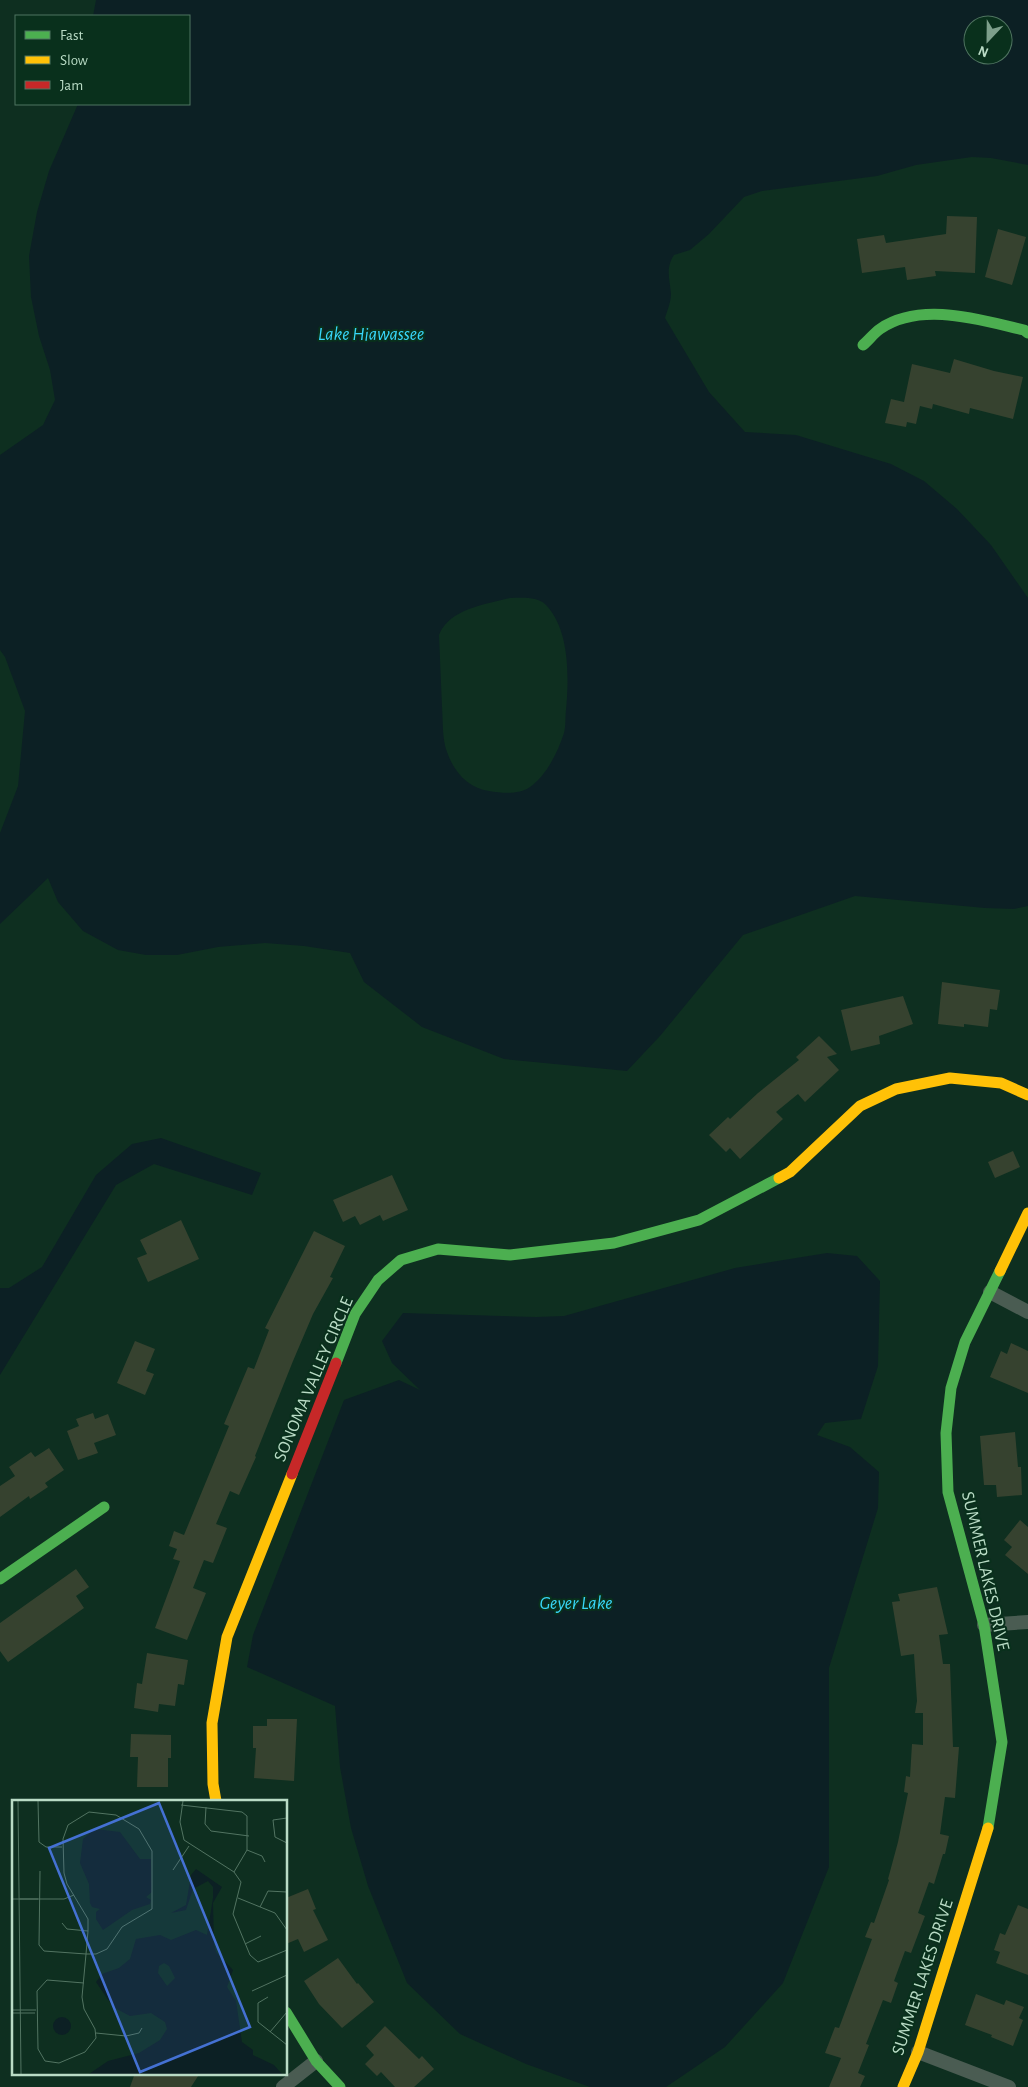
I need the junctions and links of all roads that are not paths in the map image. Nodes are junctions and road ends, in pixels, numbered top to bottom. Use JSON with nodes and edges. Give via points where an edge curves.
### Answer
{"nodes":[{"id":1,"x":1028,"y":333,"type":"edge"},
{"id":2,"x":863,"y":345,"type":"dead end"},
{"id":3,"x":1028,"y":1095,"type":"edge"},
{"id":4,"x":1028,"y":1213,"type":"edge"},
{"id":5,"x":990,"y":1292,"type":"junction"},
{"id":6,"x":1028,"y":1312,"type":"edge"},
{"id":7,"x":104,"y":1507,"type":"dead end"},
{"id":8,"x":0,"y":1579,"type":"edge"},
{"id":9,"x":1028,"y":1622,"type":"edge"},
{"id":10,"x":984,"y":1625,"type":"junction"},
{"id":11,"x":216,"y":1800,"type":"edge"},
{"id":12,"x":288,"y":2015,"type":"edge"},
{"id":13,"x":918,"y":2052,"type":"junction"},
{"id":14,"x":316,"y":2061,"type":"junction"},
{"id":15,"x":283,"y":2087,"type":"edge"},
{"id":16,"x":340,"y":2087,"type":"edge"},
{"id":17,"x":903,"y":2087,"type":"edge"},
{"id":18,"x":1009,"y":2087,"type":"edge"}],
"edges":[{"from":1,"to":2,"type":"street","via":[[956,316],[910,317],[881,328]]},
{"from":3,"to":11,"type":"street","name":"SONOMA VALLEY CIRCLE","via":[[1001,1083],[950,1078],[896,1089],[860,1106],[790,1172],[699,1220],[614,1243],[510,1255],[438,1249],[401,1260],[378,1280],[356,1314],[227,1637],[212,1723]]},
{"from":4,"to":5,"type":"street","name":"SUMMER LAKES DRIVE"},
{"from":5,"to":6,"type":"street"},
{"from":5,"to":10,"type":"street","name":"SUMMER LAKES DRIVE","via":[[966,1342],[951,1388],[946,1433],[948,1492]]},
{"from":7,"to":8,"type":"street"},
{"from":9,"to":10,"type":"street"},
{"from":10,"to":13,"type":"street","name":"SUMMER LAKES DRIVE","via":[[1002,1742],[987,1833]]},
{"from":12,"to":14,"type":"street"},
{"from":13,"to":17,"type":"street","name":"SUMMER LAKES DRIVE"},
{"from":13,"to":18,"type":"street"},
{"from":14,"to":15,"type":"street"},
{"from":14,"to":16,"type":"street"}]}
